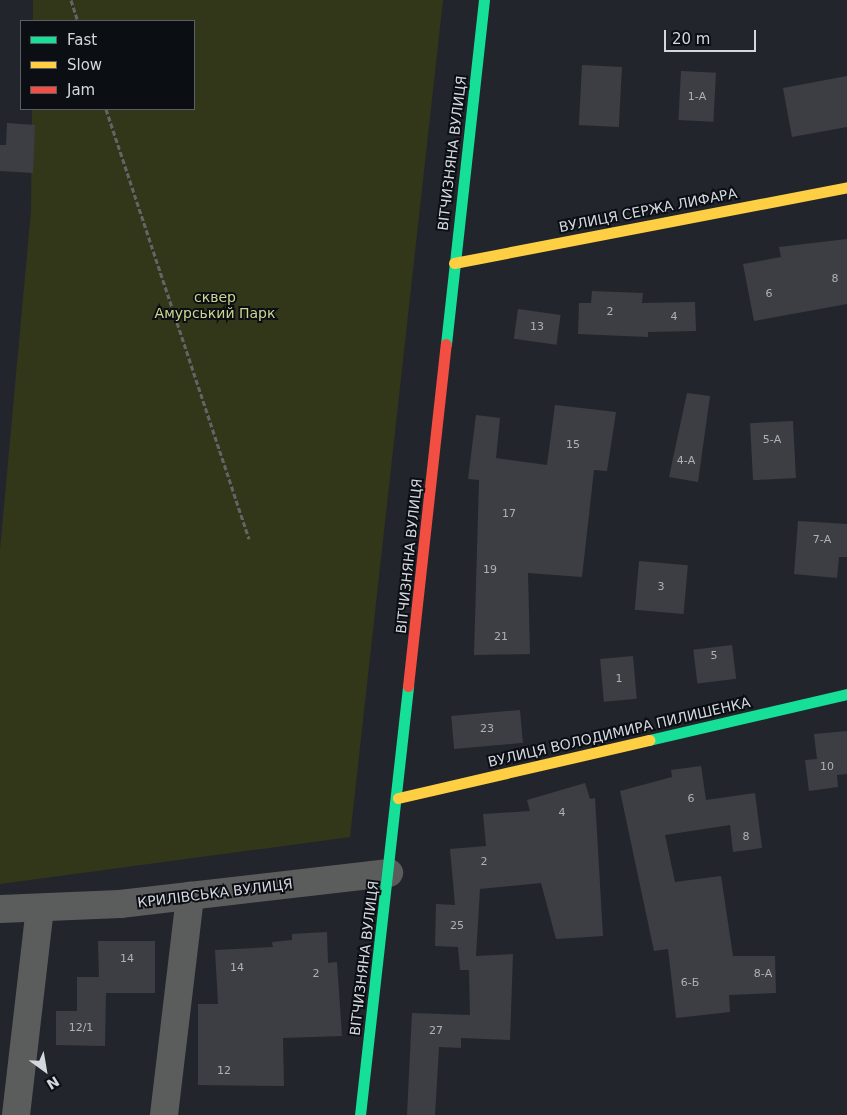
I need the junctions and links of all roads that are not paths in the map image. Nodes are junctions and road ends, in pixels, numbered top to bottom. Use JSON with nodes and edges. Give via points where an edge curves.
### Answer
{"nodes":[{"id":1,"x":484,"y":0,"type":"edge"},
{"id":2,"x":847,"y":187,"type":"edge"},
{"id":3,"x":454,"y":263,"type":"junction"},
{"id":4,"x":847,"y":694,"type":"edge"},
{"id":5,"x":398,"y":798,"type":"junction"},
{"id":6,"x":389,"y":873,"type":"junction"},
{"id":7,"x":190,"y":896,"type":"junction"},
{"id":8,"x":40,"y":908,"type":"junction"},
{"id":9,"x":0,"y":909,"type":"edge"},
{"id":10,"x":16,"y":1115,"type":"edge"},
{"id":11,"x":164,"y":1115,"type":"edge"},
{"id":12,"x":360,"y":1115,"type":"edge"}],
"edges":[{"from":1,"to":3,"type":"street","name":"ВІТЧИЗНЯНА ВУЛИЦЯ"},
{"from":2,"to":3,"type":"street","name":"ВУЛИЦЯ СЕРЖА ЛИФАРА"},
{"from":3,"to":5,"type":"street","name":"ВІТЧИЗНЯНА ВУЛИЦЯ"},
{"from":4,"to":5,"type":"street","name":"ВУЛИЦЯ ВОЛОДИМИРА ПИЛИШЕНКА"},
{"from":5,"to":6,"type":"street","name":"ВІТЧИЗНЯНА ВУЛИЦЯ"},
{"from":6,"to":7,"type":"street","name":"КРИЛІВСЬКА ВУЛИЦЯ"},
{"from":6,"to":12,"type":"street","name":"ВІТЧИЗНЯНА ВУЛИЦЯ"},
{"from":7,"to":8,"type":"street","name":"КРИЛІВСЬКА ВУЛИЦЯ"},
{"from":7,"to":11,"type":"street"},
{"from":8,"to":9,"type":"street","name":"КРИЛІВСЬКА ВУЛИЦЯ"},
{"from":8,"to":10,"type":"street"}]}
